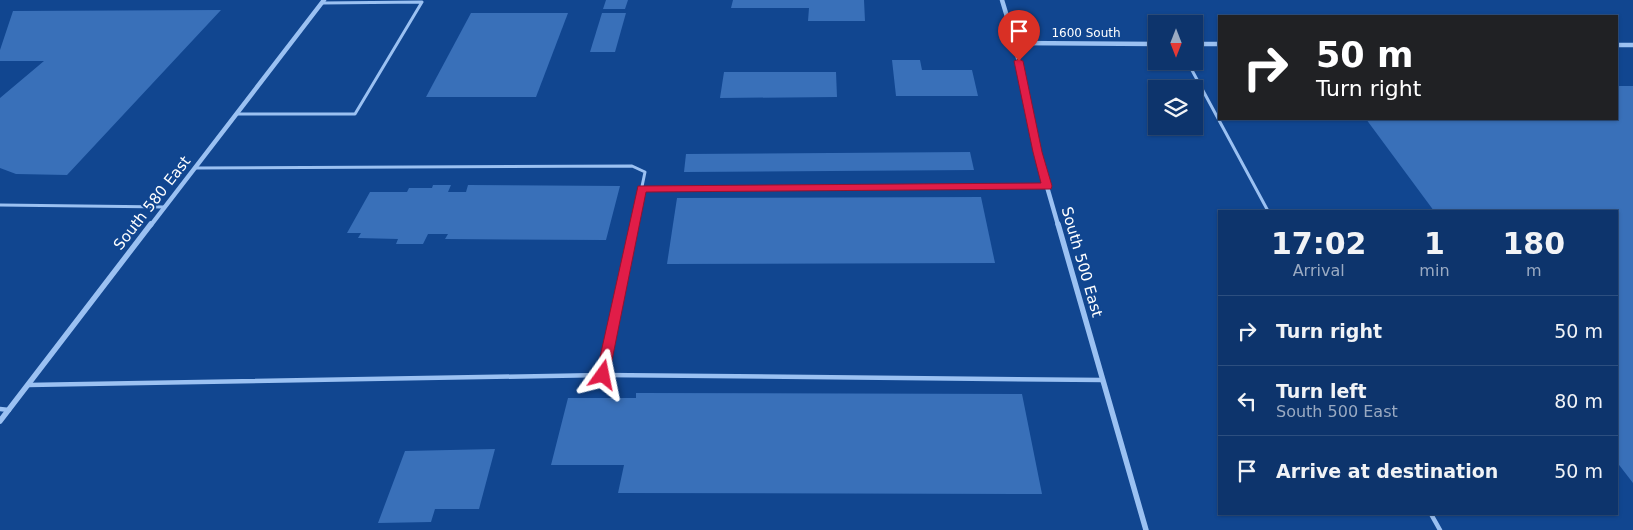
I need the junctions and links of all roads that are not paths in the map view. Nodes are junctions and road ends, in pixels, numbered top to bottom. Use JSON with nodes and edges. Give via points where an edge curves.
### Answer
{"nodes":[{"id":1,"x":1002,"y":0,"type":"edge"},
{"id":2,"x":323,"y":2,"type":"edge"},
{"id":3,"x":1015,"y":43,"type":"junction"},
{"id":4,"x":1148,"y":44,"type":"edge"},
{"id":5,"x":1203,"y":44,"type":"edge"},
{"id":6,"x":1218,"y":44,"type":"edge"},
{"id":7,"x":1618,"y":45,"type":"edge"},
{"id":8,"x":1633,"y":45,"type":"edge"},
{"id":9,"x":1192,"y":70,"type":"edge"},
{"id":10,"x":236,"y":114,"type":"junction"},
{"id":11,"x":1218,"y":118,"type":"edge"},
{"id":12,"x":1219,"y":120,"type":"edge"},
{"id":13,"x":195,"y":168,"type":"junction"},
{"id":14,"x":1047,"y":186,"type":"junction"},
{"id":15,"x":642,"y":189,"type":"junction"},
{"id":16,"x":0,"y":205,"type":"edge"},
{"id":17,"x":165,"y":207,"type":"junction"},
{"id":18,"x":1267,"y":210,"type":"edge"},
{"id":19,"x":603,"y":375,"type":"junction"},
{"id":20,"x":1103,"y":380,"type":"junction"},
{"id":21,"x":28,"y":385,"type":"junction"},
{"id":22,"x":0,"y":409,"type":"edge"},
{"id":23,"x":9,"y":410,"type":"junction"},
{"id":24,"x":0,"y":421,"type":"edge"},
{"id":25,"x":1432,"y":515,"type":"edge"},
{"id":26,"x":1146,"y":530,"type":"edge"},
{"id":27,"x":1440,"y":530,"type":"edge"}],
"edges":[{"from":1,"to":3,"type":"street","name":"South 500 East"},
{"from":2,"to":10,"type":"street","name":"South 580 East"},
{"from":2,"to":10,"type":"lane","via":[[422,2],[355,114]]},
{"from":3,"to":4,"type":"street","name":"1600 South"},
{"from":3,"to":14,"type":"street","name":"South 500 East"},
{"from":5,"to":6,"type":"street"},
{"from":7,"to":8,"type":"street"},
{"from":9,"to":11,"type":"lane"},
{"from":10,"to":13,"type":"street","name":"South 580 East"},
{"from":12,"to":18,"type":"lane"},
{"from":13,"to":15,"type":"lane","via":[[632,166],[645,172]]},
{"from":13,"to":17,"type":"street","name":"South 580 East"},
{"from":14,"to":15,"type":"lane"},
{"from":14,"to":20,"type":"street","name":"South 500 East"},
{"from":15,"to":19,"type":"lane"},
{"from":16,"to":17,"type":"lane"},
{"from":17,"to":21,"type":"street","name":"South 580 East"},
{"from":19,"to":20,"type":"lane"},
{"from":19,"to":21,"type":"lane"},
{"from":20,"to":26,"type":"street","name":"South 500 East"},
{"from":21,"to":23,"type":"street","name":"South 580 East"},
{"from":22,"to":23,"type":"lane"},
{"from":23,"to":24,"type":"street","name":"South 580 East"},
{"from":25,"to":27,"type":"lane"}]}
